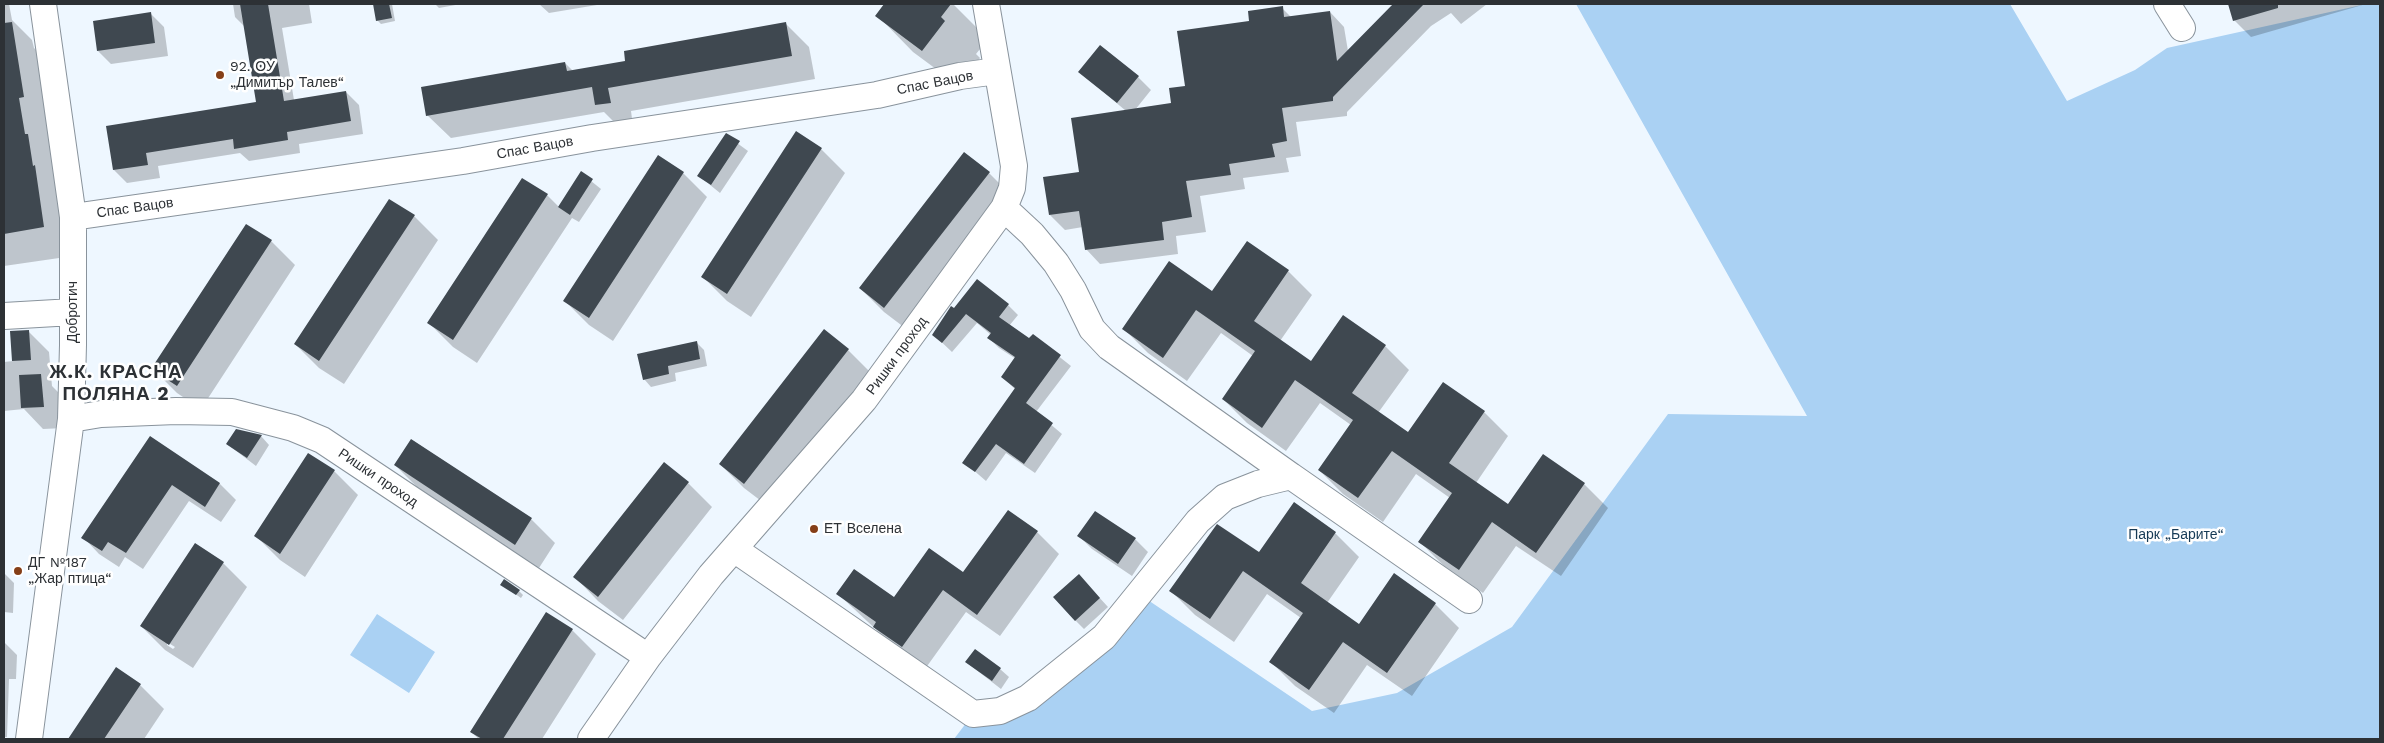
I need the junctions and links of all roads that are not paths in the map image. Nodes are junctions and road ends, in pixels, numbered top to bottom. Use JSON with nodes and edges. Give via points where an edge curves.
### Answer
{"nodes":[{"id":1,"x":43,"y":4,"type":"edge"},
{"id":2,"x":986,"y":4,"type":"edge"},
{"id":3,"x":2167,"y":4,"type":"edge"},
{"id":4,"x":2182,"y":28,"type":"dead end"},
{"id":5,"x":996,"y":71,"type":"junction"},
{"id":6,"x":1004,"y":208,"type":"junction"},
{"id":7,"x":73,"y":217,"type":"junction"},
{"id":8,"x":73,"y":312,"type":"junction"},
{"id":9,"x":4,"y":316,"type":"edge"},
{"id":10,"x":71,"y":419,"type":"junction"},
{"id":11,"x":1291,"y":476,"type":"junction"},
{"id":12,"x":734,"y":549,"type":"junction"},
{"id":13,"x":1469,"y":600,"type":"dead end"},
{"id":14,"x":648,"y":657,"type":"junction"},
{"id":15,"x":29,"y":739,"type":"edge"},
{"id":16,"x":591,"y":739,"type":"edge"}],
"edges":[{"from":1,"to":7,"type":"street","name":"Добротич"},
{"from":2,"to":5,"type":"street","name":"Ришки проход"},
{"from":3,"to":4,"type":"street"},
{"from":5,"to":6,"type":"street","name":"Ришки проход","via":[[1014,166],[1012,188]]},
{"from":5,"to":7,"type":"street","name":"Спас Вацов","via":[[876,94],[462,161]]},
{"from":6,"to":11,"type":"street","via":[[1056,262],[1092,329],[1109,347]]},
{"from":6,"to":12,"type":"street","name":"Ришки проход","via":[[864,400]]},
{"from":7,"to":8,"type":"street","name":"Добротич"},
{"from":8,"to":9,"type":"street"},
{"from":8,"to":10,"type":"street","name":"Добротич"},
{"from":10,"to":14,"type":"street","name":"Ришки проход","via":[[100,414],[232,412],[293,428],[322,440]]},
{"from":10,"to":15,"type":"street","name":"Добротич"},
{"from":11,"to":12,"type":"street","via":[[1225,497],[1198,521],[1104,636],[1028,698],[1000,712],[973,714]]},
{"from":11,"to":13,"type":"street"},
{"from":12,"to":14,"type":"street","name":"Ришки проход"},
{"from":14,"to":16,"type":"street","name":"Ришки проход"}]}
